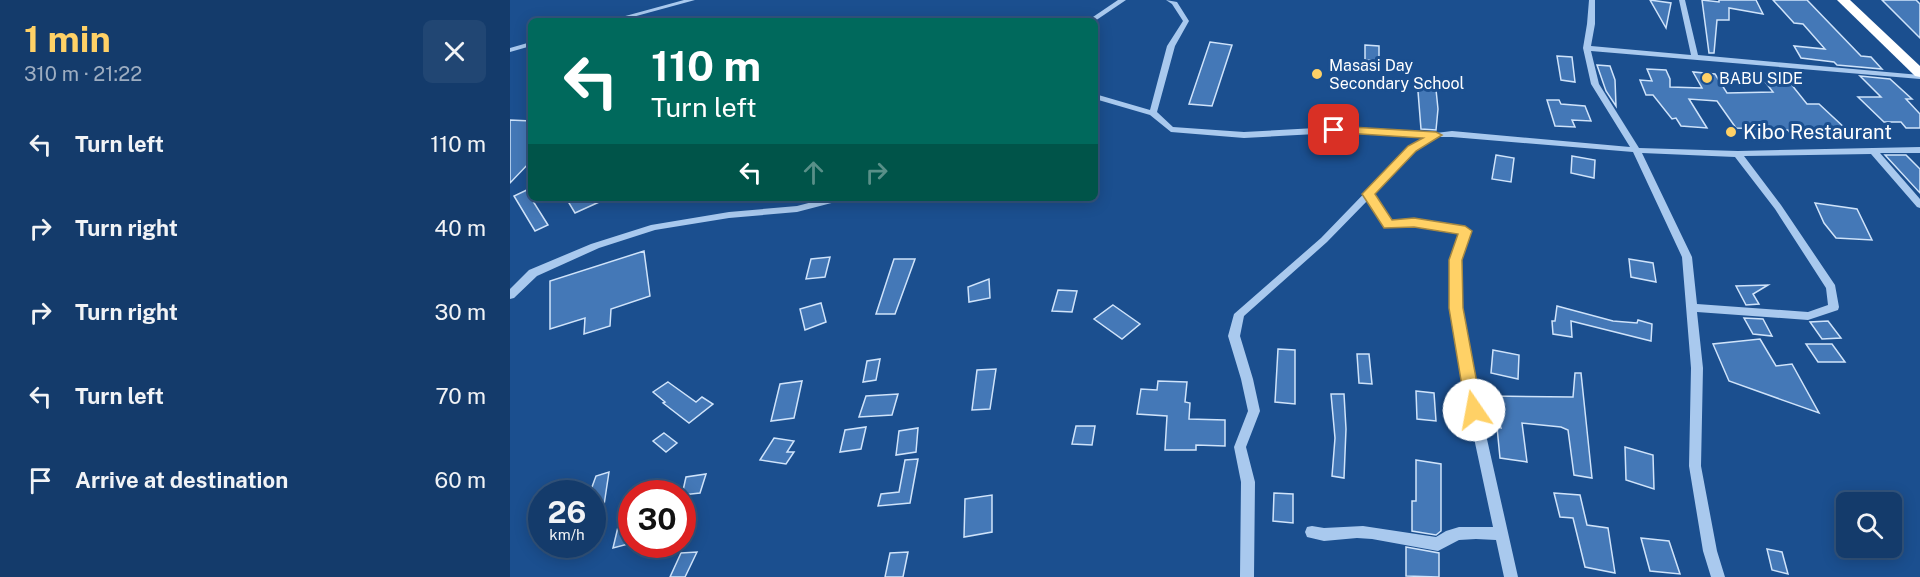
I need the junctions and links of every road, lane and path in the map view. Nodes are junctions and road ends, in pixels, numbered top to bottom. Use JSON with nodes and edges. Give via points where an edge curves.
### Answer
{"nodes":[{"id":1,"x":692,"y":0,"type":"edge"},
{"id":2,"x":1123,"y":0,"type":"edge"},
{"id":3,"x":1169,"y":0,"type":"edge"},
{"id":4,"x":1592,"y":0,"type":"edge"},
{"id":5,"x":1682,"y":0,"type":"edge"},
{"id":6,"x":1843,"y":0,"type":"edge"},
{"id":7,"x":622,"y":18,"type":"edge"},
{"id":8,"x":1095,"y":18,"type":"edge"},
{"id":9,"x":528,"y":45,"type":"edge"},
{"id":10,"x":1587,"y":48,"type":"junction"},
{"id":11,"x":510,"y":50,"type":"edge"},
{"id":12,"x":1695,"y":58,"type":"junction"},
{"id":13,"x":1920,"y":75,"type":"edge"},
{"id":14,"x":1098,"y":97,"type":"edge"},
{"id":15,"x":1153,"y":113,"type":"junction"},
{"id":16,"x":1436,"y":135,"type":"junction"},
{"id":17,"x":1636,"y":150,"type":"junction"},
{"id":18,"x":1920,"y":150,"type":"edge"},
{"id":19,"x":1873,"y":151,"type":"junction"},
{"id":20,"x":1738,"y":154,"type":"junction"},
{"id":21,"x":1368,"y":194,"type":"junction"},
{"id":22,"x":828,"y":201,"type":"edge"},
{"id":23,"x":1920,"y":205,"type":"edge"},
{"id":24,"x":510,"y":295,"type":"edge"},
{"id":25,"x":1692,"y":308,"type":"junction"},
{"id":26,"x":1312,"y":532,"type":"dead end"},
{"id":27,"x":1501,"y":534,"type":"junction"},
{"id":28,"x":1247,"y":577,"type":"edge"},
{"id":29,"x":1511,"y":577,"type":"edge"},
{"id":30,"x":1718,"y":577,"type":"edge"}],
"edges":[{"from":1,"to":7,"type":"street"},
{"from":2,"to":8,"type":"street"},
{"from":3,"to":15,"type":"street","via":[[1186,21],[1171,46]]},
{"from":4,"to":10,"type":"street"},
{"from":5,"to":12,"type":"street"},
{"from":6,"to":13,"type":"highway"},
{"from":9,"to":11,"type":"street"},
{"from":10,"to":12,"type":"street"},
{"from":10,"to":17,"type":"street","via":[[1595,84]]},
{"from":12,"to":13,"type":"street"},
{"from":14,"to":15,"type":"street"},
{"from":15,"to":16,"type":"street","via":[[1171,129],[1244,135],[1334,130]]},
{"from":16,"to":17,"type":"street"},
{"from":16,"to":21,"type":"street","via":[[1412,149]]},
{"from":17,"to":20,"type":"street"},
{"from":17,"to":25,"type":"street","via":[[1687,257]]},
{"from":18,"to":19,"type":"street"},
{"from":19,"to":20,"type":"street"},
{"from":19,"to":23,"type":"street"},
{"from":20,"to":25,"type":"street","via":[[1831,288],[1834,307],[1808,316]]},
{"from":21,"to":27,"type":"street","via":[[1389,225],[1414,222],[1465,231],[1455,260],[1456,308]]},
{"from":21,"to":28,"type":"street","via":[[1324,240],[1239,314],[1234,336],[1254,411],[1240,447],[1248,482]]},
{"from":22,"to":24,"type":"street","via":[[797,209],[654,227],[595,246],[533,273]]},
{"from":25,"to":30,"type":"street","via":[[1697,368],[1695,466]]},
{"from":26,"to":27,"type":"street","via":[[1360,532],[1438,544],[1469,531]]},
{"from":27,"to":29,"type":"street"}]}
